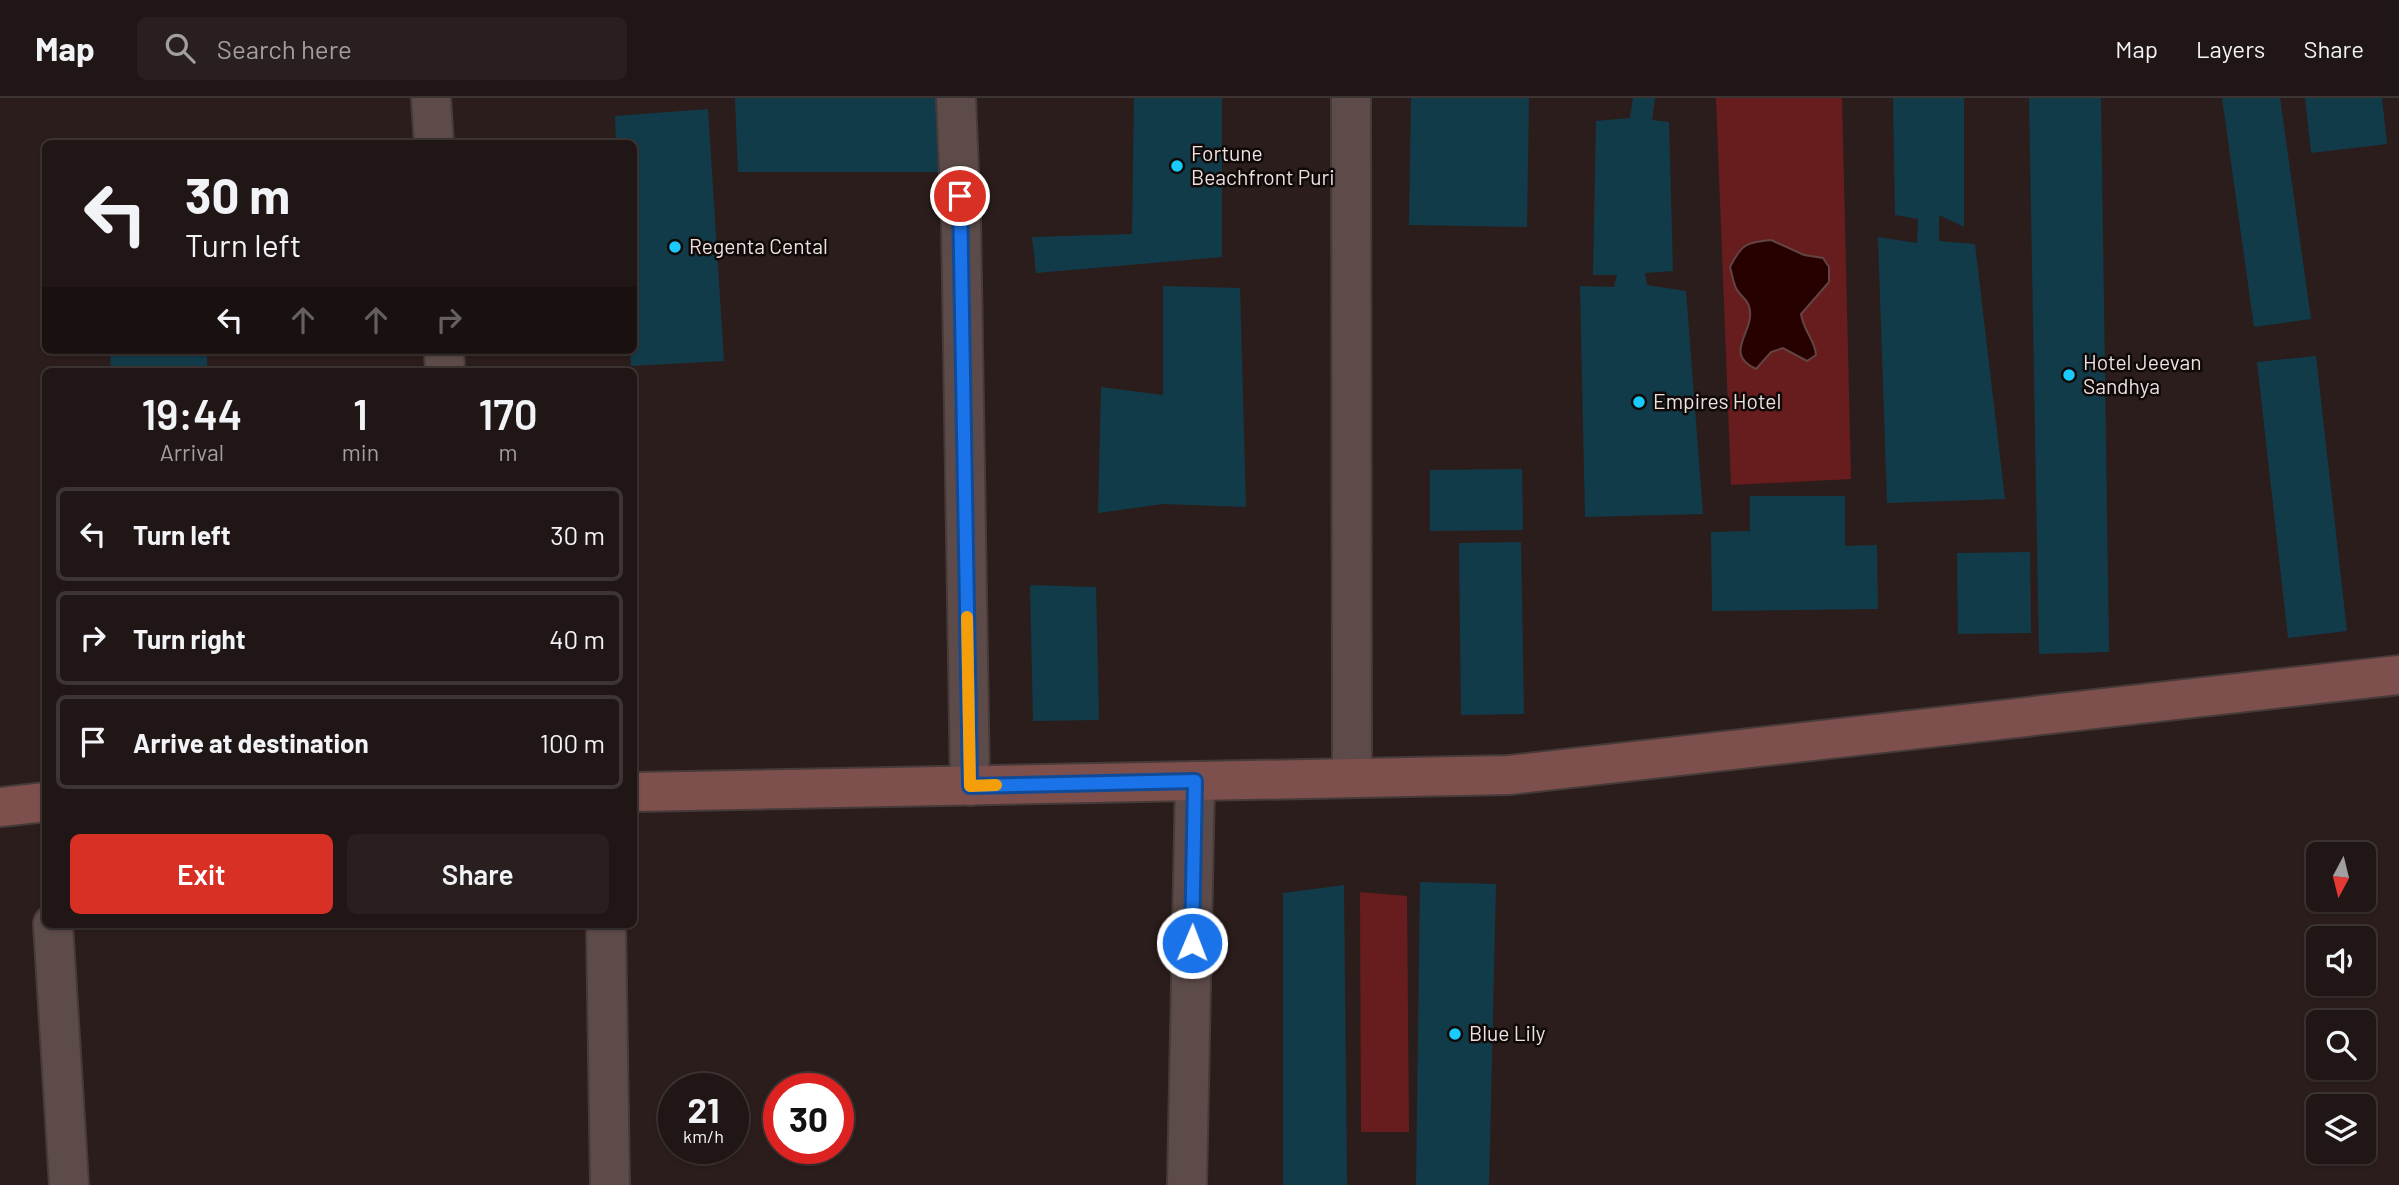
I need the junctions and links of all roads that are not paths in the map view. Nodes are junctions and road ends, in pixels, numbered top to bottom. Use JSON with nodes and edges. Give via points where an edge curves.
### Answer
{"nodes":[{"id":1,"x":431,"y":98,"type":"edge"},
{"id":2,"x":956,"y":98,"type":"edge"},
{"id":3,"x":1351,"y":98,"type":"edge"},
{"id":4,"x":434,"y":140,"type":"edge"},
{"id":5,"x":2399,"y":675,"type":"edge"},
{"id":6,"x":1352,"y":778,"type":"junction"},
{"id":7,"x":1195,"y":781,"type":"junction"},
{"id":8,"x":970,"y":786,"type":"junction"},
{"id":9,"x":637,"y":792,"type":"edge"},
{"id":10,"x":42,"y":802,"type":"edge"},
{"id":11,"x":0,"y":807,"type":"edge"},
{"id":12,"x":53,"y":928,"type":"edge"},
{"id":13,"x":606,"y":928,"type":"edge"},
{"id":14,"x":69,"y":1185,"type":"edge"},
{"id":15,"x":610,"y":1185,"type":"edge"},
{"id":16,"x":1187,"y":1185,"type":"edge"}],
"edges":[{"from":1,"to":4,"type":"street"},
{"from":2,"to":8,"type":"street"},
{"from":3,"to":6,"type":"street"},
{"from":5,"to":6,"type":"main road","via":[[1508,775]]},
{"from":6,"to":7,"type":"main road"},
{"from":7,"to":8,"type":"main road"},
{"from":7,"to":16,"type":"street"},
{"from":8,"to":9,"type":"main road"},
{"from":10,"to":11,"type":"main road"},
{"from":12,"to":14,"type":"street"},
{"from":13,"to":15,"type":"street"}]}
